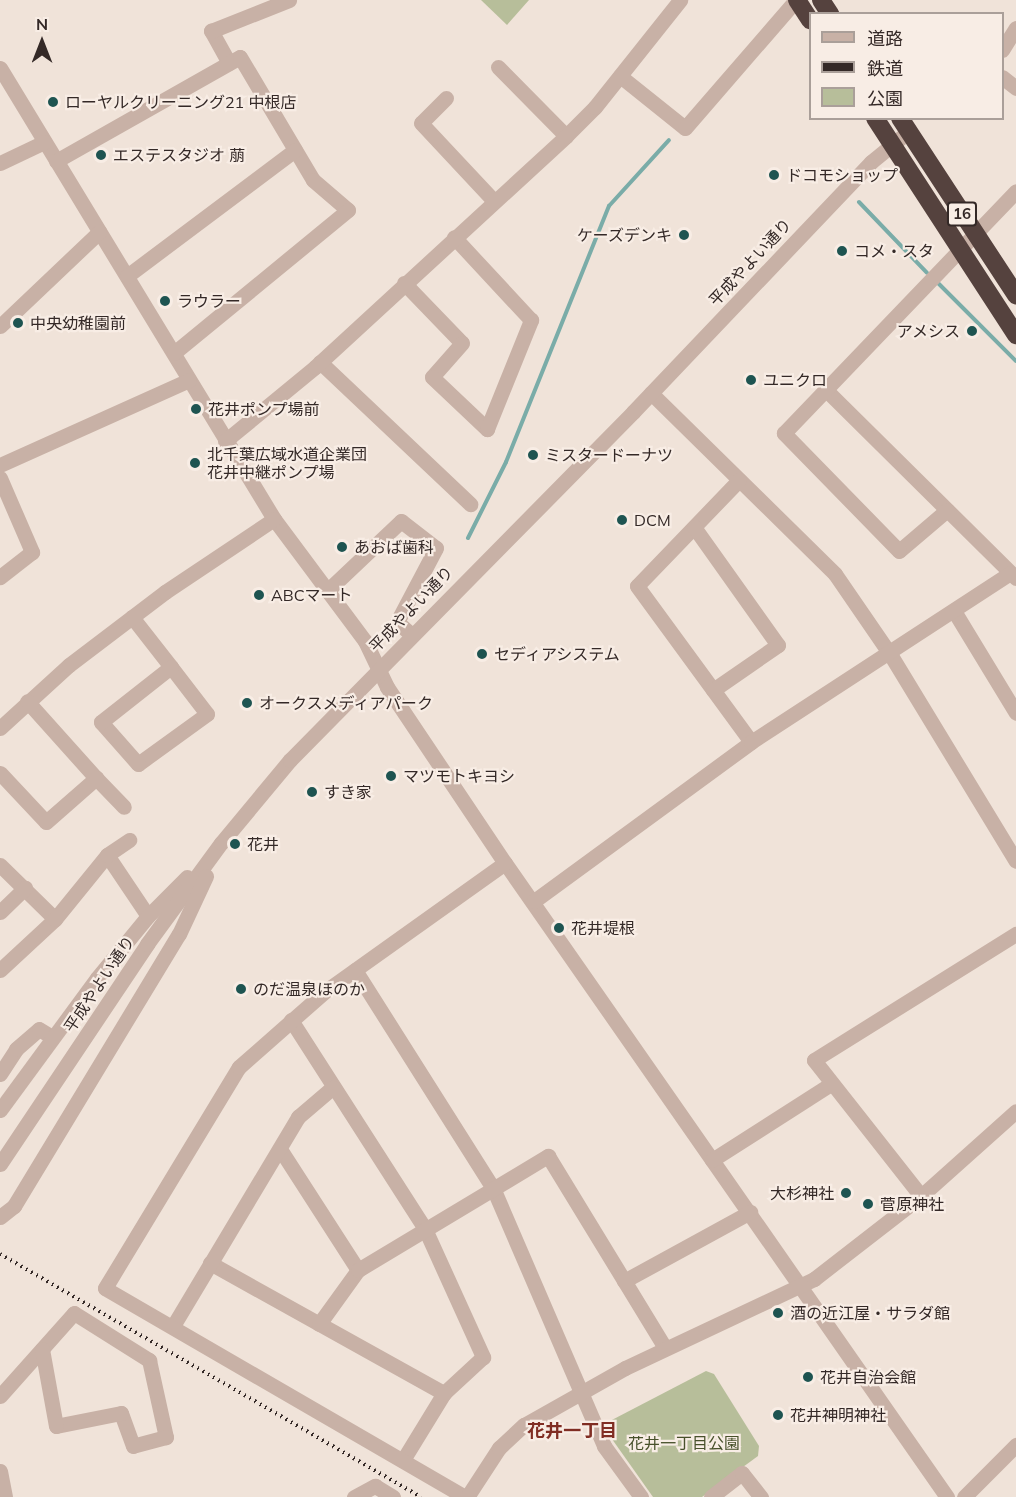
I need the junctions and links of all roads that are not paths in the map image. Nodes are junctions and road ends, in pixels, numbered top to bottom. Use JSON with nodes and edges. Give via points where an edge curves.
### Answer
{"nodes":[{"id":1,"x":289,"y":0,"type":"edge"},
{"id":2,"x":681,"y":0,"type":"edge"},
{"id":3,"x":797,"y":0,"type":"edge"},
{"id":4,"x":809,"y":18,"type":"edge"},
{"id":5,"x":1016,"y":28,"type":"edge"},
{"id":6,"x":1004,"y":47,"type":"edge"},
{"id":7,"x":229,"y":63,"type":"junction"},
{"id":8,"x":498,"y":67,"type":"dead end"},
{"id":9,"x":0,"y":68,"type":"edge"},
{"id":10,"x":620,"y":76,"type":"junction"},
{"id":11,"x":1004,"y":79,"type":"edge"},
{"id":12,"x":1016,"y":88,"type":"edge"},
{"id":13,"x":446,"y":98,"type":"dead end"},
{"id":14,"x":876,"y":120,"type":"edge"},
{"id":15,"x":904,"y":125,"type":"edge"},
{"id":16,"x":566,"y":136,"type":"junction"},
{"id":17,"x":45,"y":142,"type":"junction"},
{"id":18,"x":891,"y":142,"type":"junction"},
{"id":19,"x":295,"y":150,"type":"junction"},
{"id":20,"x":56,"y":161,"type":"junction"},
{"id":21,"x":0,"y":164,"type":"edge"},
{"id":22,"x":1016,"y":191,"type":"edge"},
{"id":23,"x":494,"y":201,"type":"junction"},
{"id":24,"x":99,"y":232,"type":"junction"},
{"id":25,"x":976,"y":234,"type":"junction"},
{"id":26,"x":454,"y":237,"type":"junction"},
{"id":27,"x":959,"y":252,"type":"junction"},
{"id":28,"x":127,"y":276,"type":"junction"},
{"id":29,"x":404,"y":283,"type":"junction"},
{"id":30,"x":1016,"y":295,"type":"edge"},
{"id":31,"x":0,"y":326,"type":"edge"},
{"id":32,"x":1016,"y":335,"type":"edge"},
{"id":33,"x":174,"y":353,"type":"junction"},
{"id":34,"x":320,"y":362,"type":"junction"},
{"id":35,"x":189,"y":380,"type":"junction"},
{"id":36,"x":827,"y":391,"type":"junction"},
{"id":37,"x":651,"y":393,"type":"junction"},
{"id":38,"x":225,"y":441,"type":"junction"},
{"id":39,"x":0,"y":465,"type":"edge"},
{"id":40,"x":0,"y":478,"type":"edge"},
{"id":41,"x":739,"y":480,"type":"junction"},
{"id":42,"x":470,"y":504,"type":"dead end"},
{"id":43,"x":947,"y":510,"type":"junction"},
{"id":44,"x":274,"y":519,"type":"junction"},
{"id":45,"x":694,"y":527,"type":"junction"},
{"id":46,"x":1013,"y":575,"type":"edge"},
{"id":47,"x":0,"y":578,"type":"edge"},
{"id":48,"x":327,"y":591,"type":"junction"},
{"id":49,"x":954,"y":611,"type":"junction"},
{"id":50,"x":132,"y":617,"type":"junction"},
{"id":51,"x":411,"y":634,"type":"junction"},
{"id":52,"x":890,"y":654,"type":"junction"},
{"id":53,"x":171,"y":668,"type":"junction"},
{"id":54,"x":378,"y":669,"type":"junction"},
{"id":55,"x":713,"y":690,"type":"junction"},
{"id":56,"x":27,"y":701,"type":"junction"},
{"id":57,"x":1016,"y":712,"type":"edge"},
{"id":58,"x":0,"y":728,"type":"edge"},
{"id":59,"x":751,"y":742,"type":"junction"},
{"id":60,"x":0,"y":773,"type":"edge"},
{"id":61,"x":96,"y":778,"type":"junction"},
{"id":62,"x":124,"y":807,"type":"dead end"},
{"id":63,"x":129,"y":840,"type":"dead end"},
{"id":64,"x":221,"y":843,"type":"junction"},
{"id":65,"x":107,"y":855,"type":"junction"},
{"id":66,"x":1016,"y":861,"type":"edge"},
{"id":67,"x":505,"y":863,"type":"junction"},
{"id":68,"x":0,"y":865,"type":"edge"},
{"id":69,"x":25,"y":888,"type":"junction"},
{"id":70,"x":534,"y":901,"type":"junction"},
{"id":71,"x":0,"y":912,"type":"edge"},
{"id":72,"x":148,"y":916,"type":"junction"},
{"id":73,"x":55,"y":919,"type":"junction"},
{"id":74,"x":1016,"y":934,"type":"edge"},
{"id":75,"x":0,"y":970,"type":"edge"},
{"id":76,"x":355,"y":970,"type":"junction"},
{"id":77,"x":291,"y":1020,"type":"junction"},
{"id":78,"x":52,"y":1037,"type":"junction"},
{"id":79,"x":0,"y":1074,"type":"edge"},
{"id":80,"x":831,"y":1084,"type":"junction"},
{"id":81,"x":332,"y":1088,"type":"junction"},
{"id":82,"x":0,"y":1110,"type":"edge"},
{"id":83,"x":1016,"y":1111,"type":"edge"},
{"id":84,"x":280,"y":1149,"type":"junction"},
{"id":85,"x":712,"y":1160,"type":"junction"},
{"id":86,"x":0,"y":1164,"type":"edge"},
{"id":87,"x":493,"y":1188,"type":"junction"},
{"id":88,"x":921,"y":1196,"type":"junction"},
{"id":89,"x":750,"y":1212,"type":"junction"},
{"id":90,"x":0,"y":1217,"type":"edge"},
{"id":91,"x":425,"y":1229,"type":"junction"},
{"id":92,"x":210,"y":1263,"type":"junction"},
{"id":93,"x":358,"y":1270,"type":"junction"},
{"id":94,"x":624,"y":1281,"type":"junction"},
{"id":95,"x":800,"y":1283,"type":"junction"},
{"id":96,"x":319,"y":1324,"type":"junction"},
{"id":97,"x":173,"y":1326,"type":"junction"},
{"id":98,"x":665,"y":1348,"type":"junction"},
{"id":99,"x":42,"y":1349,"type":"junction"},
{"id":100,"x":444,"y":1393,"type":"junction"},
{"id":101,"x":0,"y":1395,"type":"edge"},
{"id":102,"x":582,"y":1395,"type":"junction"},
{"id":103,"x":1016,"y":1445,"type":"edge"},
{"id":104,"x":403,"y":1460,"type":"junction"},
{"id":105,"x":0,"y":1471,"type":"edge"},
{"id":106,"x":5,"y":1497,"type":"edge"},
{"id":107,"x":356,"y":1497,"type":"edge"},
{"id":108,"x":393,"y":1497,"type":"edge"},
{"id":109,"x":466,"y":1497,"type":"edge"},
{"id":110,"x":641,"y":1497,"type":"edge"},
{"id":111,"x":711,"y":1497,"type":"edge"},
{"id":112,"x":761,"y":1497,"type":"edge"},
{"id":113,"x":947,"y":1497,"type":"edge"},
{"id":114,"x":964,"y":1497,"type":"edge"}],
"edges":[{"from":1,"to":7,"type":"street","via":[[211,31]]},
{"from":2,"to":10,"type":"street"},
{"from":3,"to":4,"type":"highway"},
{"from":3,"to":10,"type":"street","via":[[685,128]]},
{"from":5,"to":6,"type":"street"},
{"from":7,"to":19,"type":"street","via":[[240,57]]},
{"from":7,"to":20,"type":"street"},
{"from":8,"to":16,"type":"street"},
{"from":9,"to":17,"type":"street"},
{"from":10,"to":16,"type":"street"},
{"from":11,"to":12,"type":"street"},
{"from":13,"to":23,"type":"street","via":[[422,123]]},
{"from":14,"to":18,"type":"highway","number":"16"},
{"from":15,"to":18,"type":"street","name":"平成やよい通り"},
{"from":15,"to":25,"type":"highway","number":"16"},
{"from":16,"to":23,"type":"street"},
{"from":17,"to":20,"type":"street"},
{"from":17,"to":21,"type":"street"},
{"from":18,"to":27,"type":"highway","number":"16"},
{"from":18,"to":37,"type":"street","name":"平成やよい通り"},
{"from":19,"to":28,"type":"street"},
{"from":19,"to":33,"type":"street","via":[[313,180],[348,210]]},
{"from":20,"to":24,"type":"street"},
{"from":22,"to":25,"type":"street"},
{"from":23,"to":26,"type":"street"},
{"from":24,"to":28,"type":"street"},
{"from":24,"to":31,"type":"street"},
{"from":25,"to":27,"type":"street"},
{"from":25,"to":30,"type":"highway","number":"16"},
{"from":26,"to":29,"type":"street"},
{"from":26,"to":29,"type":"street","via":[[531,320],[487,429],[432,376],[462,343]]},
{"from":27,"to":32,"type":"highway","number":"16"},
{"from":27,"to":36,"type":"street"},
{"from":28,"to":33,"type":"street"},
{"from":29,"to":34,"type":"street"},
{"from":33,"to":35,"type":"street"},
{"from":34,"to":38,"type":"street"},
{"from":34,"to":42,"type":"street"},
{"from":35,"to":38,"type":"street"},
{"from":35,"to":39,"type":"street"},
{"from":36,"to":43,"type":"street"},
{"from":36,"to":43,"type":"street","via":[[784,433],[899,551]]},
{"from":37,"to":41,"type":"street"},
{"from":37,"to":51,"type":"street","name":"平成やよい通り"},
{"from":38,"to":44,"type":"street"},
{"from":40,"to":47,"type":"street","via":[[32,552]]},
{"from":41,"to":45,"type":"street"},
{"from":41,"to":52,"type":"street","via":[[835,574]]},
{"from":43,"to":46,"type":"street"},
{"from":44,"to":48,"type":"street"},
{"from":44,"to":50,"type":"street"},
{"from":45,"to":55,"type":"street","via":[[637,586]]},
{"from":45,"to":55,"type":"street","via":[[778,645]]},
{"from":46,"to":49,"type":"street"},
{"from":48,"to":51,"type":"street","via":[[401,521],[436,548],[397,622]]},
{"from":48,"to":54,"type":"street","via":[[365,641]]},
{"from":49,"to":52,"type":"street"},
{"from":49,"to":57,"type":"street"},
{"from":50,"to":53,"type":"street"},
{"from":50,"to":56,"type":"street"},
{"from":51,"to":54,"type":"street","name":"平成やよい通り"},
{"from":52,"to":59,"type":"street"},
{"from":52,"to":66,"type":"street"},
{"from":53,"to":53,"type":"street","via":[[207,714],[138,765],[101,722]]},
{"from":54,"to":64,"type":"street","name":"平成やよい通り","via":[[290,760]]},
{"from":54,"to":67,"type":"street"},
{"from":55,"to":59,"type":"street"},
{"from":56,"to":58,"type":"street"},
{"from":56,"to":61,"type":"street"},
{"from":59,"to":70,"type":"street"},
{"from":60,"to":61,"type":"street","via":[[46,822]]},
{"from":61,"to":62,"type":"street"},
{"from":63,"to":65,"type":"street"},
{"from":64,"to":72,"type":"street"},
{"from":64,"to":86,"type":"street","name":"平成やよい通り","via":[[147,944]]},
{"from":64,"to":90,"type":"street","via":[[179,934],[14,1206]]},
{"from":65,"to":72,"type":"street"},
{"from":65,"to":73,"type":"street"},
{"from":67,"to":70,"type":"street"},
{"from":67,"to":76,"type":"street"},
{"from":68,"to":69,"type":"street"},
{"from":69,"to":71,"type":"street"},
{"from":69,"to":73,"type":"street"},
{"from":70,"to":85,"type":"street"},
{"from":72,"to":78,"type":"street"},
{"from":73,"to":75,"type":"street"},
{"from":74,"to":80,"type":"street","via":[[814,1060]]},
{"from":76,"to":77,"type":"street"},
{"from":76,"to":87,"type":"street"},
{"from":77,"to":81,"type":"street"},
{"from":77,"to":97,"type":"street","via":[[238,1067],[105,1288]]},
{"from":78,"to":79,"type":"street","via":[[39,1029],[16,1049]]},
{"from":78,"to":82,"type":"street"},
{"from":80,"to":85,"type":"street"},
{"from":80,"to":88,"type":"street"},
{"from":81,"to":84,"type":"street","via":[[298,1117]]},
{"from":81,"to":91,"type":"street"},
{"from":83,"to":88,"type":"street"},
{"from":84,"to":92,"type":"street"},
{"from":84,"to":93,"type":"street"},
{"from":85,"to":89,"type":"street"},
{"from":87,"to":91,"type":"street"},
{"from":87,"to":94,"type":"street","via":[[548,1156]]},
{"from":87,"to":102,"type":"street"},
{"from":88,"to":95,"type":"street","via":[[814,1279]]},
{"from":89,"to":94,"type":"street"},
{"from":89,"to":95,"type":"street"},
{"from":91,"to":93,"type":"street"},
{"from":91,"to":100,"type":"street","via":[[483,1357]]},
{"from":92,"to":96,"type":"street"},
{"from":92,"to":97,"type":"street"},
{"from":93,"to":96,"type":"street"},
{"from":94,"to":98,"type":"street"},
{"from":95,"to":98,"type":"street"},
{"from":95,"to":113,"type":"street"},
{"from":96,"to":100,"type":"street"},
{"from":97,"to":104,"type":"street"},
{"from":98,"to":102,"type":"street"},
{"from":99,"to":99,"type":"street","via":[[74,1313],[149,1360],[166,1437],[133,1446],[121,1413],[56,1426]]},
{"from":99,"to":101,"type":"street"},
{"from":100,"to":104,"type":"street"},
{"from":102,"to":109,"type":"street","via":[[540,1415],[514,1433],[483,1468]]},
{"from":102,"to":110,"type":"street","via":[[604,1446]]},
{"from":103,"to":114,"type":"street"},
{"from":104,"to":109,"type":"street"},
{"from":105,"to":106,"type":"street"},
{"from":107,"to":108,"type":"street","via":[[375,1486]]},
{"from":111,"to":112,"type":"street","via":[[745,1471]]}]}
